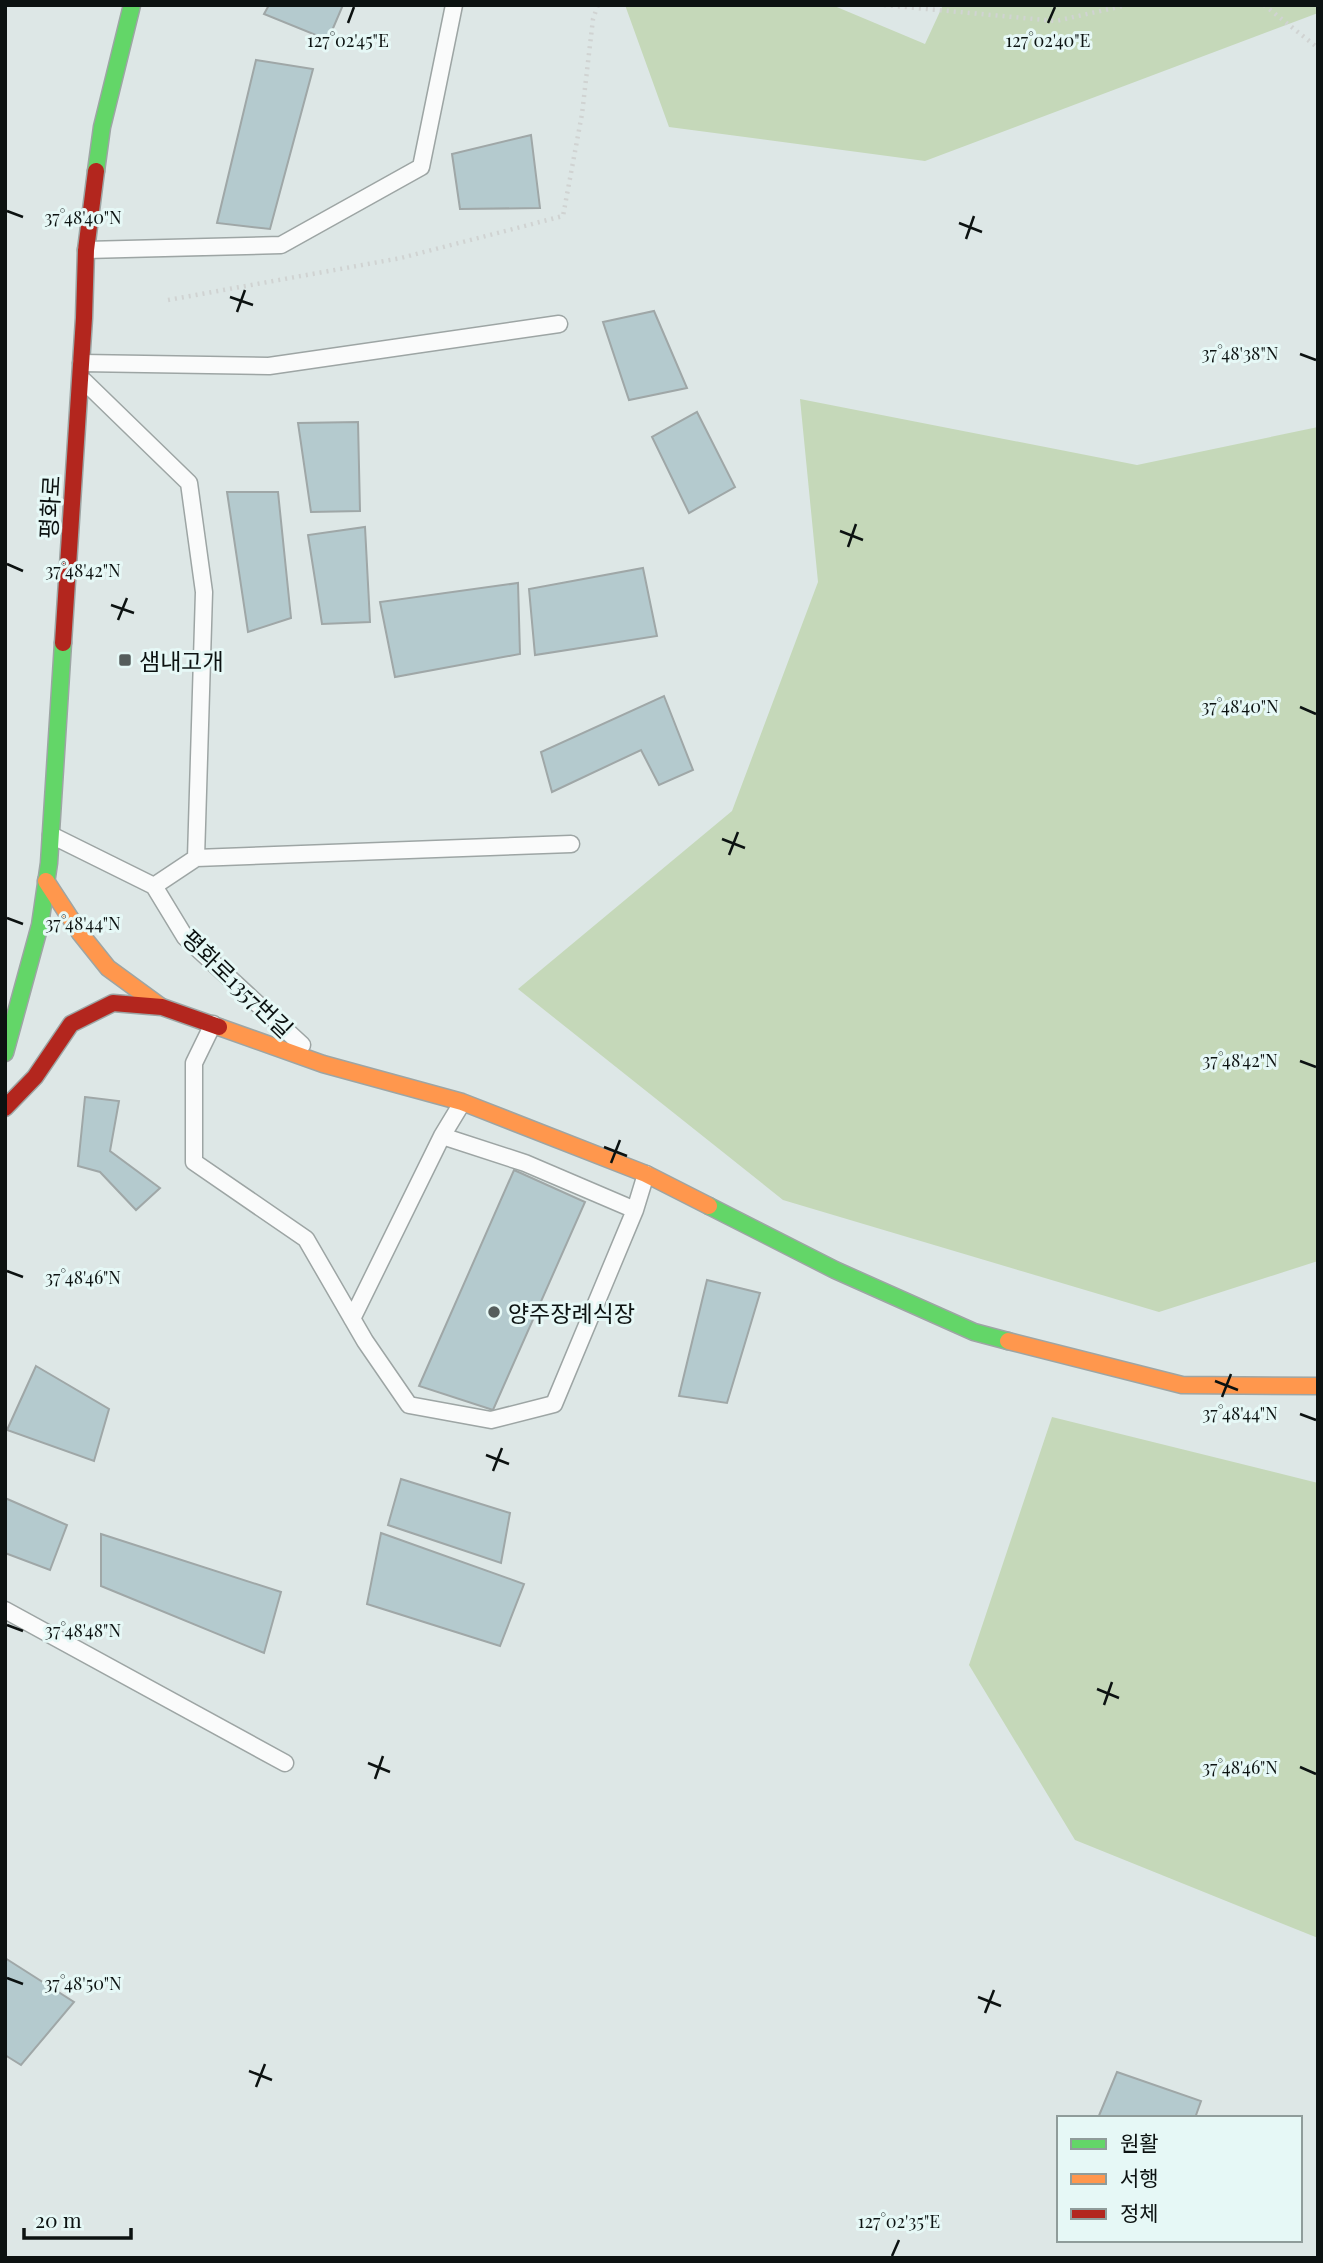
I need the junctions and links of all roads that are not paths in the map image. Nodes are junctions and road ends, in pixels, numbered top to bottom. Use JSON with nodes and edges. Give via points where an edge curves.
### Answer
{"nodes":[{"id":1,"x":132,"y":5,"type":"edge"},
{"id":2,"x":454,"y":5,"type":"edge"},
{"id":3,"x":86,"y":250,"type":"junction"},
{"id":4,"x":559,"y":324,"type":"dead end"},
{"id":5,"x":81,"y":370,"type":"junction"},
{"id":6,"x":51,"y":835,"type":"junction"},
{"id":7,"x":571,"y":844,"type":"dead end"},
{"id":8,"x":196,"y":858,"type":"junction"},
{"id":9,"x":47,"y":881,"type":"junction"},
{"id":10,"x":154,"y":886,"type":"junction"},
{"id":11,"x":162,"y":1007,"type":"junction"},
{"id":12,"x":212,"y":1024,"type":"junction"},
{"id":13,"x":5,"y":1053,"type":"edge"},
{"id":14,"x":323,"y":1065,"type":"junction"},
{"id":15,"x":462,"y":1102,"type":"junction"},
{"id":16,"x":5,"y":1108,"type":"edge"},
{"id":17,"x":442,"y":1136,"type":"junction"},
{"id":18,"x":646,"y":1174,"type":"junction"},
{"id":19,"x":635,"y":1210,"type":"junction"},
{"id":20,"x":352,"y":1319,"type":"junction"},
{"id":21,"x":1318,"y":1386,"type":"edge"},
{"id":22,"x":5,"y":1610,"type":"edge"},
{"id":23,"x":285,"y":1763,"type":"dead end"}],
"edges":[{"from":1,"to":3,"type":"main road","name":"평화로","via":[[102,127]]},
{"from":2,"to":3,"type":"lane","via":[[421,167],[281,245]]},
{"from":3,"to":5,"type":"main road","name":"평화로"},
{"from":4,"to":5,"type":"lane","via":[[269,366]]},
{"from":5,"to":6,"type":"main road","name":"평화로"},
{"from":5,"to":8,"type":"lane","via":[[189,483],[204,592]]},
{"from":6,"to":9,"type":"main road","name":"평화로"},
{"from":6,"to":10,"type":"lane"},
{"from":7,"to":8,"type":"lane"},
{"from":8,"to":10,"type":"lane"},
{"from":9,"to":11,"type":"main road","via":[[108,968]]},
{"from":9,"to":13,"type":"main road","name":"평화로","via":[[40,925]]},
{"from":10,"to":14,"type":"lane","name":"평화로1357번길","via":[[185,937]]},
{"from":11,"to":12,"type":"main road"},
{"from":11,"to":16,"type":"main road","via":[[113,1003],[71,1024],[35,1077]]},
{"from":12,"to":14,"type":"main road"},
{"from":12,"to":20,"type":"lane","via":[[194,1063],[194,1162],[306,1239]]},
{"from":14,"to":15,"type":"main road"},
{"from":15,"to":17,"type":"lane"},
{"from":15,"to":18,"type":"main road"},
{"from":17,"to":19,"type":"lane","via":[[524,1163]]},
{"from":17,"to":20,"type":"lane"},
{"from":18,"to":19,"type":"lane"},
{"from":18,"to":21,"type":"main road","via":[[835,1270],[974,1332],[1182,1385]]},
{"from":19,"to":20,"type":"lane","via":[[554,1404],[491,1420],[409,1405]]},
{"from":22,"to":23,"type":"lane"}]}
